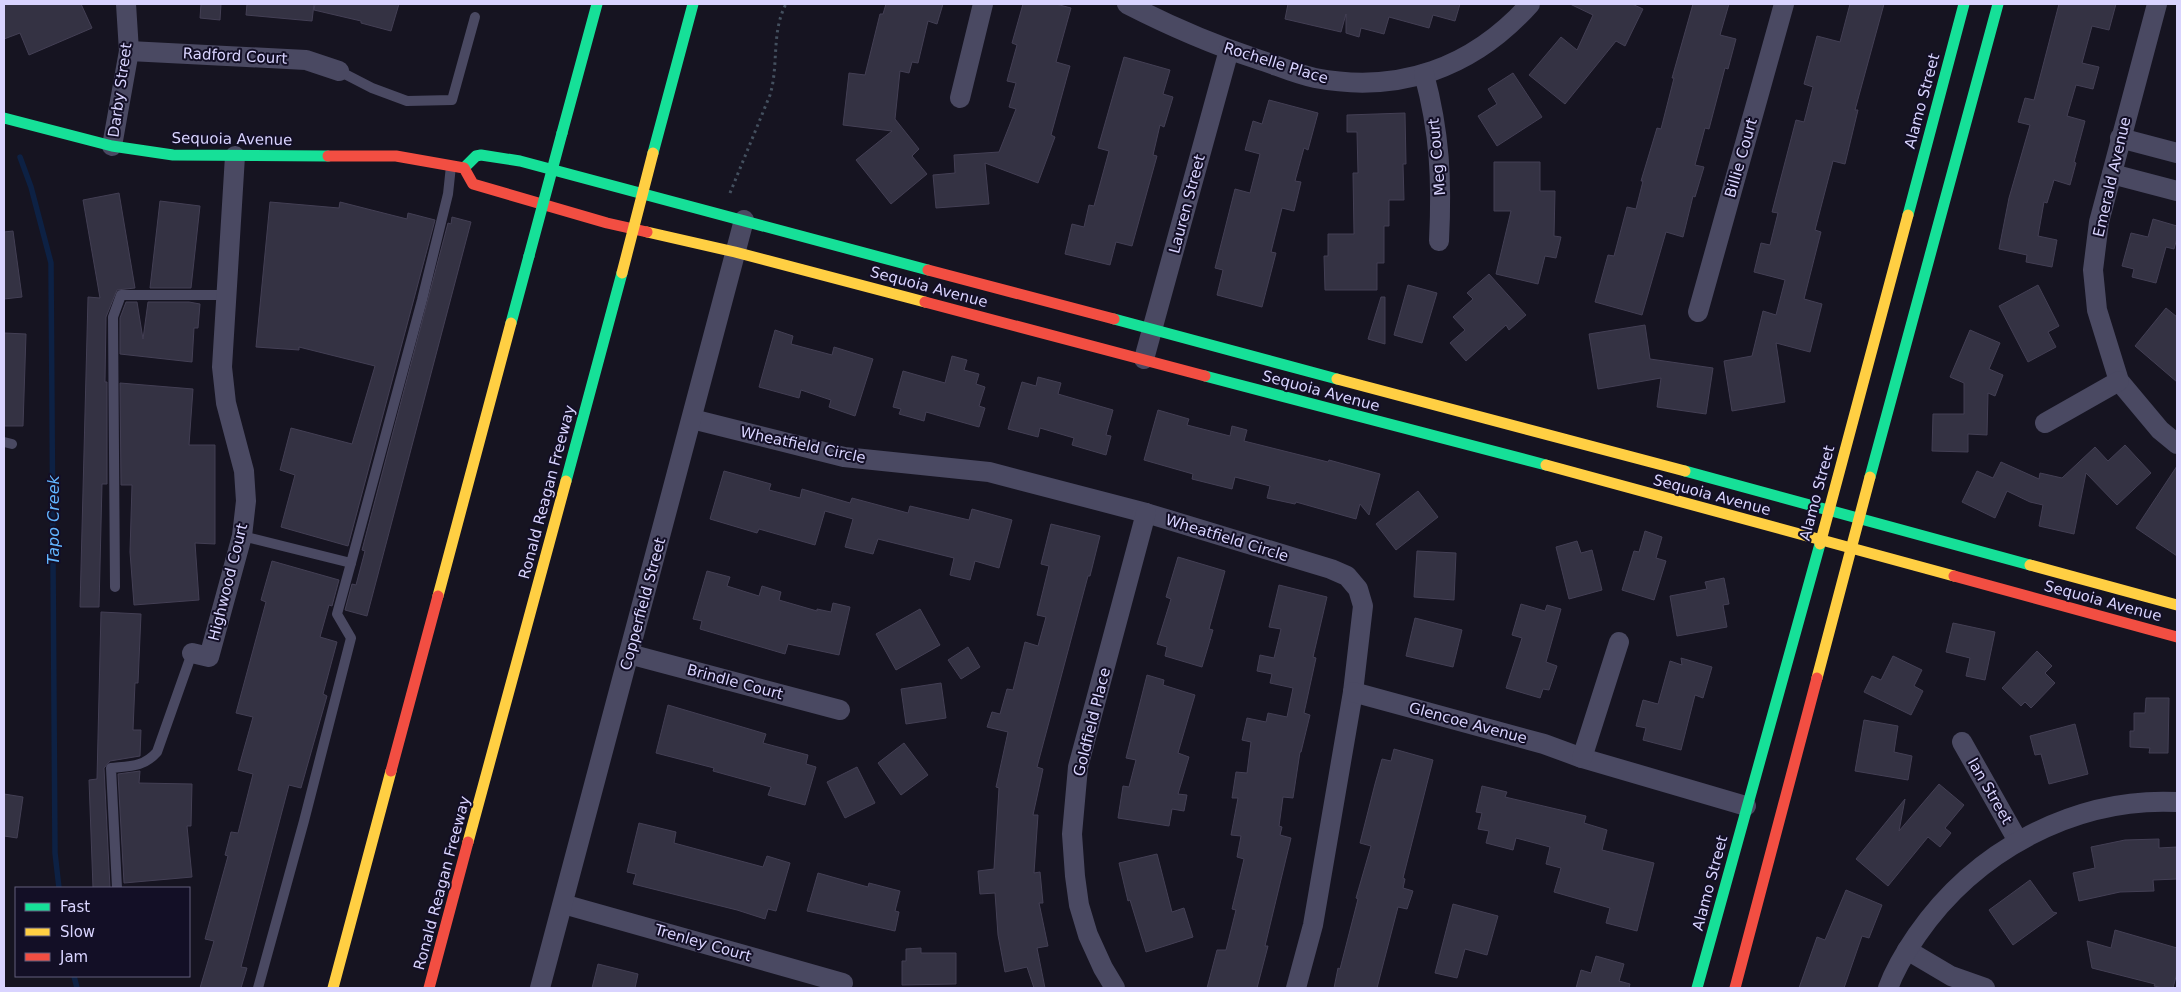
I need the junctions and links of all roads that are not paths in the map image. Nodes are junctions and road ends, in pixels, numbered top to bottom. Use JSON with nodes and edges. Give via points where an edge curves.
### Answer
{"nodes":[{"id":1,"x":126,"y":4,"type":"edge"},
{"id":2,"x":597,"y":4,"type":"edge"},
{"id":3,"x":694,"y":4,"type":"edge"},
{"id":4,"x":983,"y":4,"type":"edge"},
{"id":5,"x":1128,"y":4,"type":"edge"},
{"id":6,"x":1530,"y":4,"type":"edge"},
{"id":7,"x":1784,"y":4,"type":"edge"},
{"id":8,"x":1964,"y":4,"type":"edge"},
{"id":9,"x":1998,"y":4,"type":"edge"},
{"id":10,"x":2157,"y":4,"type":"edge"},
{"id":11,"x":475,"y":17,"type":"dead end"},
{"id":12,"x":1229,"y":50,"type":"junction"},
{"id":13,"x":129,"y":51,"type":"junction"},
{"id":14,"x":339,"y":70,"type":"joint"},
{"id":15,"x":1424,"y":74,"type":"junction"},
{"id":16,"x":960,"y":98,"type":"dead end"},
{"id":17,"x":4,"y":118,"type":"edge"},
{"id":18,"x":2120,"y":138,"type":"junction"},
{"id":19,"x":112,"y":146,"type":"junction"},
{"id":20,"x":2177,"y":154,"type":"edge"},
{"id":21,"x":235,"y":156,"type":"junction"},
{"id":22,"x":451,"y":165,"type":"junction"},
{"id":23,"x":464,"y":168,"type":"junction"},
{"id":24,"x":2112,"y":174,"type":"junction"},
{"id":25,"x":2177,"y":191,"type":"edge"},
{"id":26,"x":744,"y":220,"type":"junction"},
{"id":27,"x":1439,"y":241,"type":"dead end"},
{"id":28,"x":735,"y":252,"type":"junction"},
{"id":29,"x":226,"y":294,"type":"junction"},
{"id":30,"x":1698,"y":312,"type":"dead end"},
{"id":31,"x":1152,"y":330,"type":"junction"},
{"id":32,"x":1144,"y":359,"type":"junction"},
{"id":33,"x":2119,"y":381,"type":"junction"},
{"id":34,"x":692,"y":419,"type":"junction"},
{"id":35,"x":2045,"y":423,"type":"dead end"},
{"id":36,"x":2177,"y":444,"type":"edge"},
{"id":37,"x":1828,"y":509,"type":"junction"},
{"id":38,"x":1146,"y":513,"type":"junction"},
{"id":39,"x":1859,"y":519,"type":"junction"},
{"id":40,"x":242,"y":536,"type":"junction"},
{"id":41,"x":1821,"y":540,"type":"junction"},
{"id":42,"x":1852,"y":549,"type":"junction"},
{"id":43,"x":351,"y":563,"type":"junction"},
{"id":44,"x":115,"y":587,"type":"dead end"},
{"id":45,"x":2177,"y":605,"type":"edge"},
{"id":46,"x":2177,"y":637,"type":"edge"},
{"id":47,"x":1618,"y":642,"type":"dead end"},
{"id":48,"x":192,"y":653,"type":"joint"},
{"id":49,"x":629,"y":654,"type":"junction"},
{"id":50,"x":1353,"y":692,"type":"junction"},
{"id":51,"x":840,"y":710,"type":"dead end"},
{"id":52,"x":1962,"y":742,"type":"dead end"},
{"id":53,"x":1582,"y":758,"type":"junction"},
{"id":54,"x":2177,"y":802,"type":"edge"},
{"id":55,"x":1746,"y":806,"type":"junction"},
{"id":56,"x":2018,"y":841,"type":"junction"},
{"id":57,"x":117,"y":887,"type":"edge"},
{"id":58,"x":563,"y":904,"type":"junction"},
{"id":59,"x":1906,"y":950,"type":"junction"},
{"id":60,"x":843,"y":983,"type":"dead end"},
{"id":61,"x":258,"y":988,"type":"edge"},
{"id":62,"x":333,"y":988,"type":"edge"},
{"id":63,"x":429,"y":988,"type":"edge"},
{"id":64,"x":540,"y":988,"type":"edge"},
{"id":65,"x":1115,"y":988,"type":"edge"},
{"id":66,"x":1296,"y":988,"type":"edge"},
{"id":67,"x":1697,"y":988,"type":"edge"},
{"id":68,"x":1735,"y":988,"type":"edge"},
{"id":69,"x":1888,"y":988,"type":"edge"},
{"id":70,"x":1985,"y":988,"type":"edge"}],
"edges":[{"from":1,"to":13,"type":"street","name":"Darby Street"},
{"from":2,"to":62,"type":"main road","bridge":true},
{"from":3,"to":63,"type":"main road","name":"Ronald Reagan Freeway","bridge":true},
{"from":4,"to":16,"type":"street"},
{"from":5,"to":12,"type":"street","name":"Rochelle Place","via":[[1172,28]]},
{"from":6,"to":15,"type":"street","name":"Rochelle Place","via":[[1513,23],[1482,47],[1452,64]]},
{"from":7,"to":30,"type":"street","name":"Billie Court"},
{"from":8,"to":37,"type":"main road","name":"Alamo Street"},
{"from":9,"to":39,"type":"main road"},
{"from":10,"to":18,"type":"street","name":"Emerald Avenue"},
{"from":11,"to":14,"type":"lane","via":[[452,100],[407,101],[372,88]]},
{"from":12,"to":15,"type":"street","name":"Rochelle Place","via":[[1312,77],[1341,82],[1380,83]]},
{"from":12,"to":31,"type":"street","name":"Lauren Street"},
{"from":13,"to":14,"type":"street","name":"Radford Court","via":[[306,60]]},
{"from":13,"to":19,"type":"street","name":"Darby Street"},
{"from":15,"to":27,"type":"street","name":"Meg Court","via":[[1439,149],[1442,194]]},
{"from":17,"to":19,"type":"main road","name":"Sequoia Avenue"},
{"from":18,"to":20,"type":"street"},
{"from":18,"to":24,"type":"street","name":"Emerald Avenue"},
{"from":19,"to":21,"type":"main road","name":"Sequoia Avenue","via":[[173,155]]},
{"from":21,"to":22,"type":"main road","name":"Sequoia Avenue","via":[[396,156]]},
{"from":21,"to":29,"type":"street","name":"Highwood Court"},
{"from":22,"to":23,"type":"main road","name":"Sequoia Avenue"},
{"from":22,"to":43,"type":"lane","via":[[448,194],[422,300]]},
{"from":23,"to":26,"type":"main road","name":"Sequoia Avenue","via":[[481,155],[520,161]]},
{"from":23,"to":28,"type":"main road","name":"Sequoia Avenue","via":[[473,184],[607,222]]},
{"from":24,"to":25,"type":"street"},
{"from":24,"to":33,"type":"street","name":"Emerald Avenue","via":[[2099,222],[2093,270],[2098,310]]},
{"from":26,"to":28,"type":"street","name":"Copperfield Street"},
{"from":26,"to":31,"type":"main road","name":"Sequoia Avenue"},
{"from":28,"to":32,"type":"main road","name":"Sequoia Avenue"},
{"from":28,"to":34,"type":"street","name":"Copperfield Street"},
{"from":29,"to":40,"type":"street","name":"Highwood Court","via":[[222,367],[226,403],[244,471],[246,501]]},
{"from":29,"to":44,"type":"lane","via":[[121,295],[113,317]]},
{"from":31,"to":32,"type":"street","name":"Lauren Street"},
{"from":31,"to":37,"type":"main road","name":"Sequoia Avenue"},
{"from":32,"to":41,"type":"main road","name":"Sequoia Avenue"},
{"from":33,"to":35,"type":"street"},
{"from":33,"to":36,"type":"street","via":[[2160,430]]},
{"from":34,"to":38,"type":"street","name":"Wheatfield Circle","via":[[844,457],[989,472]]},
{"from":34,"to":49,"type":"street","name":"Copperfield Street"},
{"from":37,"to":39,"type":"main road","name":"Sequoia Avenue"},
{"from":37,"to":41,"type":"main road","name":"Alamo Street"},
{"from":38,"to":50,"type":"street","name":"Wheatfield Circle","via":[[1347,576],[1358,589],[1363,606]]},
{"from":38,"to":65,"type":"street","name":"Goldfield Place","via":[[1078,767],[1072,834],[1079,905],[1102,968]]},
{"from":39,"to":42,"type":"main road"},
{"from":39,"to":45,"type":"main road","name":"Sequoia Avenue"},
{"from":40,"to":43,"type":"lane"},
{"from":40,"to":48,"type":"street","name":"Highwood Court","via":[[209,657]]},
{"from":41,"to":42,"type":"main road","name":"Sequoia Avenue"},
{"from":41,"to":55,"type":"main road","name":"Alamo Street"},
{"from":42,"to":46,"type":"main road","name":"Sequoia Avenue"},
{"from":42,"to":68,"type":"main road"},
{"from":43,"to":61,"type":"lane","via":[[337,614],[351,638]]},
{"from":47,"to":53,"type":"street"},
{"from":48,"to":57,"type":"lane","name":"Highwood Court","via":[[157,752],[142,765],[111,768]]},
{"from":49,"to":51,"type":"street","name":"Brindle Court"},
{"from":49,"to":58,"type":"street","name":"Copperfield Street"},
{"from":50,"to":53,"type":"street","name":"Glencoe Avenue","via":[[1544,744]]},
{"from":50,"to":66,"type":"street","name":"Wheatfield Circle","via":[[1313,925]]},
{"from":52,"to":56,"type":"street","name":"Ian Street"},
{"from":53,"to":55,"type":"street","name":"Glencoe Avenue"},
{"from":54,"to":56,"type":"street","via":[[2102,808],[2057,822]]},
{"from":55,"to":67,"type":"main road","name":"Alamo Street"},
{"from":56,"to":59,"type":"street","via":[[1957,886],[1931,914]]},
{"from":58,"to":60,"type":"street","name":"Trenley Court"},
{"from":58,"to":64,"type":"street","name":"Copperfield Street"},
{"from":59,"to":69,"type":"street"},
{"from":59,"to":70,"type":"street","via":[[1951,976]]}]}
